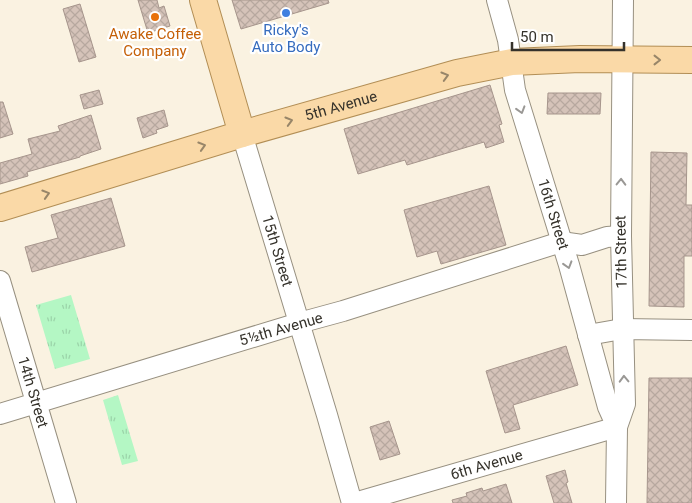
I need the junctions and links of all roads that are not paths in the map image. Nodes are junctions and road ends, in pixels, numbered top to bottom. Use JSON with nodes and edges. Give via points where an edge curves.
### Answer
{"nodes":[{"id":1,"x":203,"y":0,"type":"edge"},
{"id":2,"x":497,"y":0,"type":"edge"},
{"id":3,"x":623,"y":0,"type":"edge"},
{"id":4,"x":622,"y":59,"type":"junction"},
{"id":5,"x":692,"y":60,"type":"edge"},
{"id":6,"x":512,"y":62,"type":"junction"},
{"id":7,"x":242,"y":134,"type":"junction"},
{"id":8,"x":0,"y":208,"type":"edge"},
{"id":9,"x":621,"y":236,"type":"junction"},
{"id":10,"x":561,"y":242,"type":"junction"},
{"id":11,"x":0,"y":281,"type":"edge"},
{"id":12,"x":300,"y":323,"type":"junction"},
{"id":13,"x":622,"y":329,"type":"junction"},
{"id":14,"x":692,"y":330,"type":"edge"},
{"id":15,"x":588,"y":336,"type":"junction"},
{"id":16,"x":36,"y":403,"type":"junction"},
{"id":17,"x":0,"y":414,"type":"edge"},
{"id":18,"x":617,"y":427,"type":"junction"},
{"id":19,"x":66,"y":503,"type":"edge"},
{"id":20,"x":353,"y":503,"type":"edge"},
{"id":21,"x":616,"y":503,"type":"edge"}],
"edges":[{"from":1,"to":7,"type":"main road","name":"15th Street"},
{"from":2,"to":6,"type":"street","name":"16th Street"},
{"from":3,"to":4,"type":"street","name":"17th Street"},
{"from":4,"to":5,"type":"main road","name":"5th Avenue","one_way":true},
{"from":4,"to":6,"type":"main road","name":"5th Avenue"},
{"from":9,"to":4,"type":"street","name":"17th Street","one_way":true},
{"from":7,"to":6,"type":"main road","name":"5th Avenue","one_way":true,"via":[[457,73]]},
{"from":6,"to":10,"type":"street","name":"16th Street","one_way":true,"via":[[515,90]]},
{"from":8,"to":7,"type":"main road","name":"5th Avenue","one_way":true},
{"from":7,"to":12,"type":"street","name":"15th Street"},
{"from":9,"to":10,"type":"street","via":[[582,245]]},
{"from":9,"to":13,"type":"street","name":"17th Street"},
{"from":10,"to":12,"type":"street","name":"5½th Avenue"},
{"from":10,"to":15,"type":"street","name":"16th Street","one_way":true},
{"from":11,"to":16,"type":"street","name":"14th Street"},
{"from":12,"to":16,"type":"street","name":"5½th Avenue"},
{"from":12,"to":20,"type":"street","name":"15th Street"},
{"from":13,"to":14,"type":"street"},
{"from":13,"to":15,"type":"street"},
{"from":18,"to":13,"type":"street","name":"17th Street","one_way":true,"via":[[625,404]]},
{"from":15,"to":18,"type":"street","name":"16th Street","via":[[608,408]]},
{"from":16,"to":17,"type":"street","name":"5½th Avenue"},
{"from":16,"to":19,"type":"street","name":"14th Street"},
{"from":18,"to":20,"type":"street","name":"6th Avenue"},
{"from":18,"to":21,"type":"street","name":"17th Street"}]}
